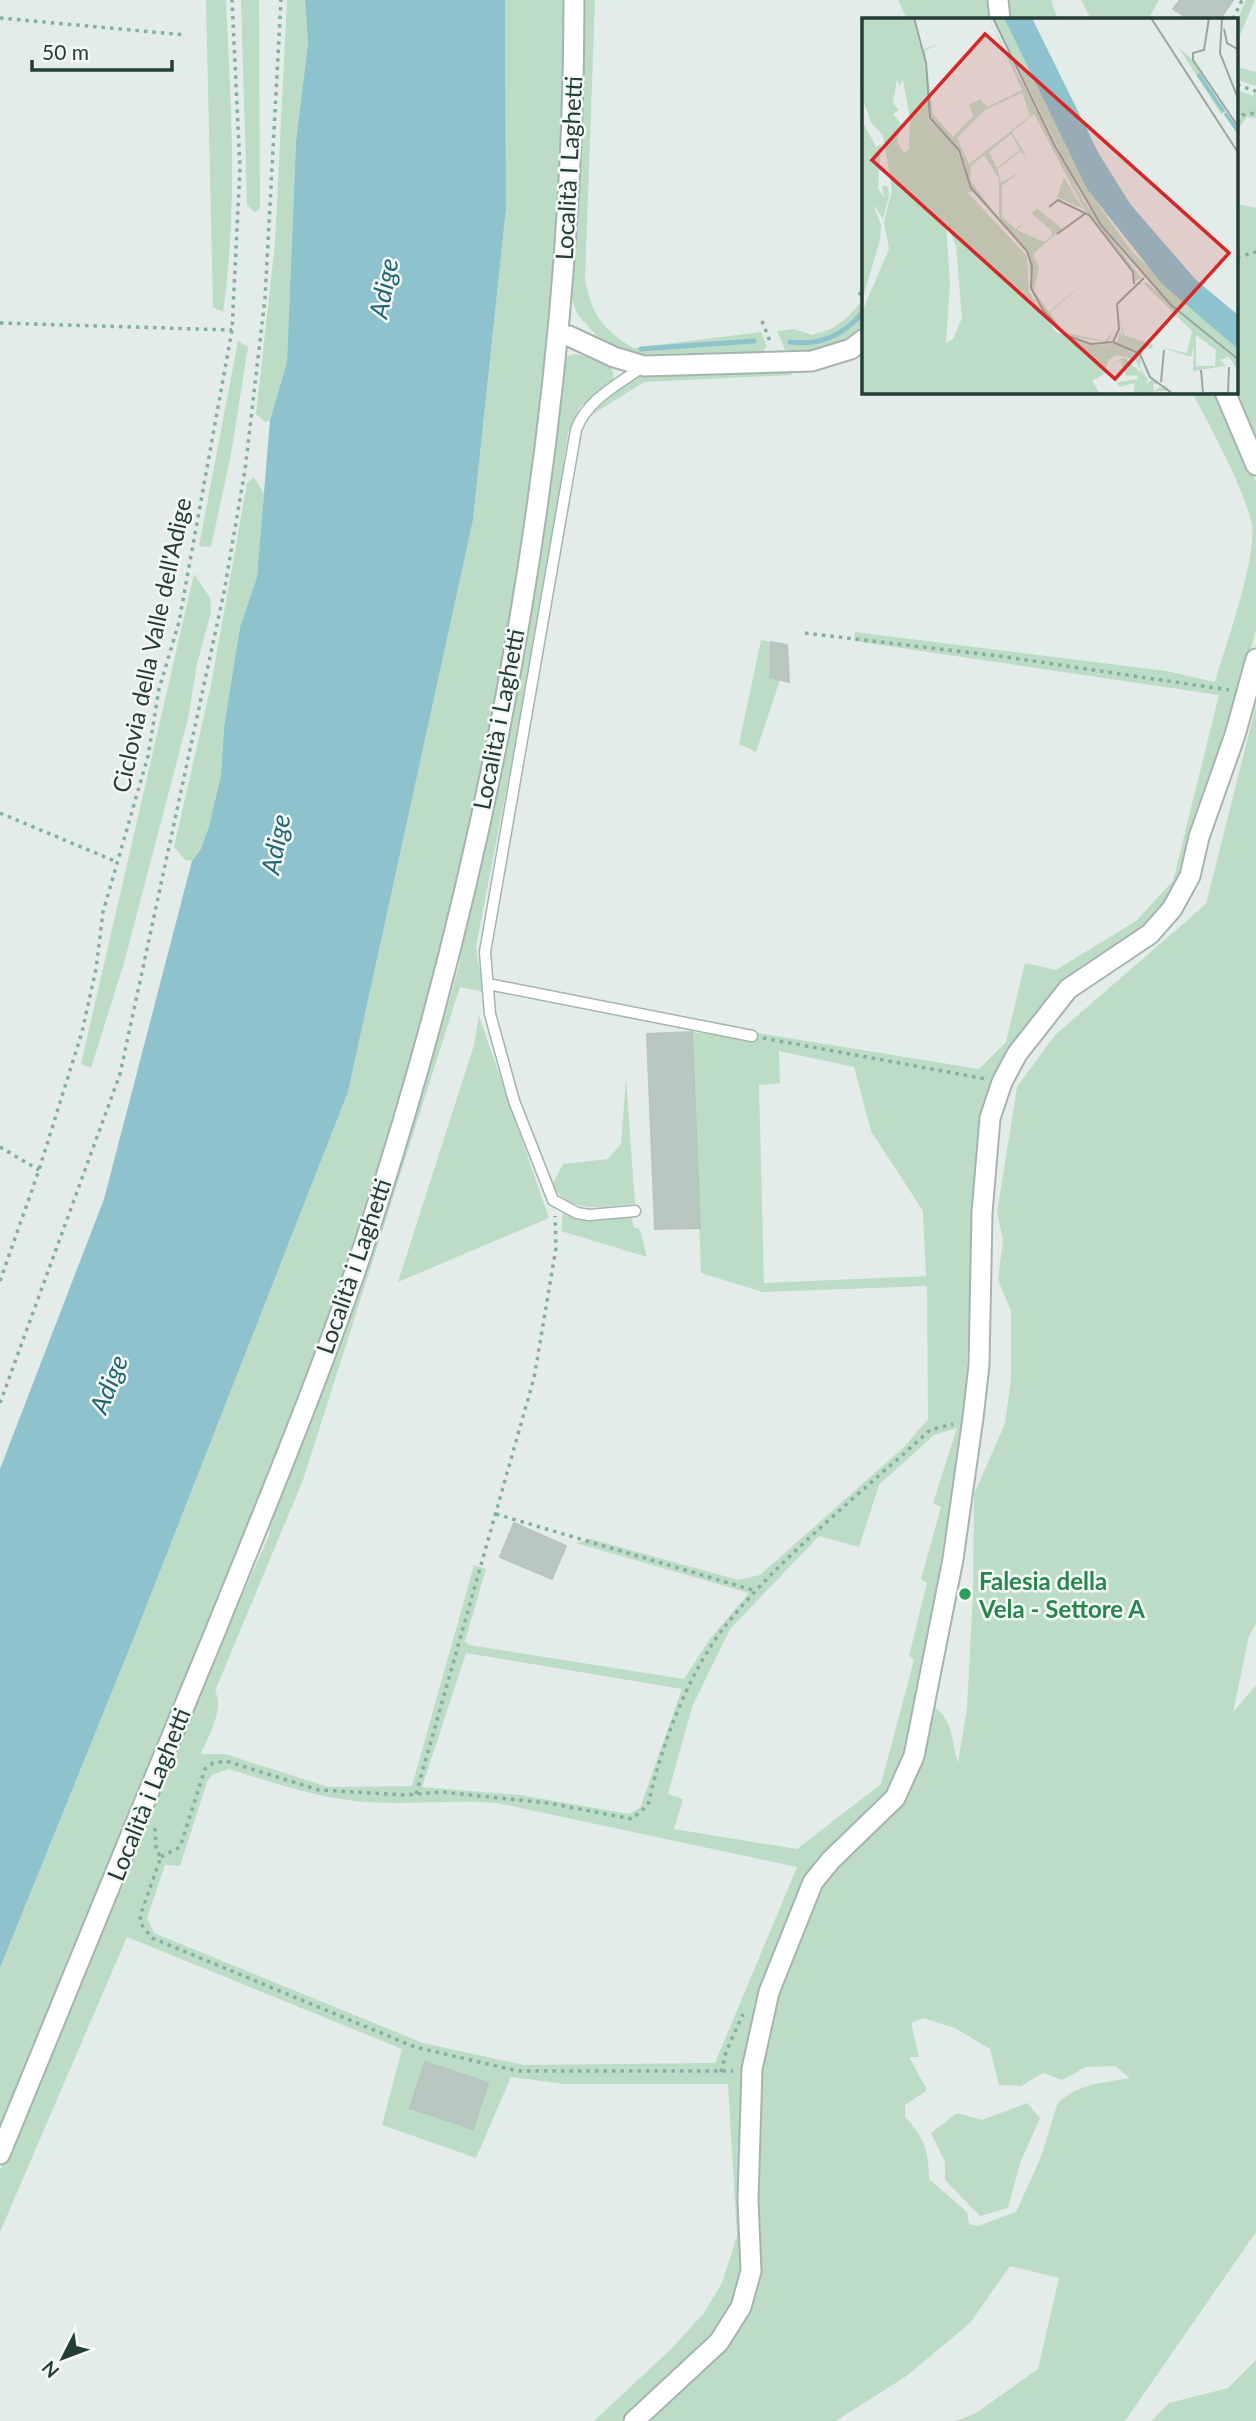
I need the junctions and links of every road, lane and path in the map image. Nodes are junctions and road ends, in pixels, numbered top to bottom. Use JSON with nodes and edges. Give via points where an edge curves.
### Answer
{"nodes":[{"id":1,"x":232,"y":0,"type":"edge"},
{"id":2,"x":281,"y":0,"type":"edge"},
{"id":3,"x":574,"y":0,"type":"edge"},
{"id":4,"x":998,"y":0,"type":"edge"},
{"id":5,"x":1242,"y":0,"type":"edge"},
{"id":6,"x":0,"y":18,"type":"edge"},
{"id":7,"x":1000,"y":18,"type":"edge"},
{"id":8,"x":1233,"y":18,"type":"edge"},
{"id":9,"x":187,"y":35,"type":"dead end"},
{"id":10,"x":1238,"y":85,"type":"edge"},
{"id":11,"x":1256,"y":91,"type":"edge"},
{"id":12,"x":1256,"y":113,"type":"edge"},
{"id":13,"x":1238,"y":121,"type":"edge"},
{"id":14,"x":1256,"y":252,"type":"edge"},
{"id":15,"x":1238,"y":257,"type":"edge"},
{"id":16,"x":862,"y":291,"type":"edge"},
{"id":17,"x":859,"y":295,"type":"dead end"},
{"id":18,"x":0,"y":323,"type":"edge"},
{"id":19,"x":232,"y":330,"type":"junction"},
{"id":20,"x":558,"y":335,"type":"junction"},
{"id":21,"x":862,"y":340,"type":"edge"},
{"id":22,"x":644,"y":366,"type":"junction"},
{"id":23,"x":1226,"y":394,"type":"edge"},
{"id":24,"x":1256,"y":465,"type":"edge"},
{"id":25,"x":805,"y":633,"type":"dead end"},
{"id":26,"x":1256,"y":659,"type":"edge"},
{"id":27,"x":1247,"y":693,"type":"junction"},
{"id":28,"x":0,"y":813,"type":"edge"},
{"id":29,"x":117,"y":862,"type":"junction"},
{"id":30,"x":488,"y":984,"type":"junction"},
{"id":31,"x":751,"y":1036,"type":"joint"},
{"id":32,"x":1002,"y":1082,"type":"junction"},
{"id":33,"x":0,"y":1147,"type":"edge"},
{"id":34,"x":40,"y":1170,"type":"junction"},
{"id":35,"x":553,"y":1200,"type":"junction"},
{"id":36,"x":635,"y":1211,"type":"dead end"},
{"id":37,"x":0,"y":1281,"type":"edge"},
{"id":38,"x":0,"y":1403,"type":"edge"},
{"id":39,"x":973,"y":1418,"type":"junction"},
{"id":40,"x":496,"y":1514,"type":"junction"},
{"id":41,"x":756,"y":1591,"type":"junction"},
{"id":42,"x":416,"y":1794,"type":"junction"},
{"id":43,"x":158,"y":1816,"type":"dead end"},
{"id":44,"x":161,"y":1857,"type":"junction"},
{"id":45,"x":752,"y":2069,"type":"junction"},
{"id":46,"x":0,"y":2154,"type":"edge"},
{"id":47,"x":634,"y":2421,"type":"edge"}],
"edges":[{"from":1,"to":19,"type":"path","name":"Ciclovia della Valle dell'Adige","via":[[240,168]]},
{"from":2,"to":38,"type":"path","via":[[265,298],[245,470],[222,605],[120,1074]]},
{"from":3,"to":20,"type":"street","name":"Località I Laghetti"},
{"from":4,"to":7,"type":"street"},
{"from":5,"to":8,"type":"path"},
{"from":6,"to":9,"type":"path"},
{"from":10,"to":11,"type":"path"},
{"from":12,"to":13,"type":"path","via":[[1242,115]]},
{"from":14,"to":15,"type":"path"},
{"from":16,"to":17,"type":"path"},
{"from":18,"to":19,"type":"path"},
{"from":19,"to":29,"type":"path","name":"Ciclovia della Valle dell'Adige","via":[[179,622],[159,689],[148,756]]},
{"from":20,"to":22,"type":"street"},
{"from":20,"to":46,"type":"street","name":"Località i Laghetti","via":[[501,718],[438,1000],[371,1223],[276,1483]]},
{"from":21,"to":22,"type":"street","via":[[812,361]]},
{"from":22,"to":30,"type":"lane","via":[[580,416],[576,430],[485,952]]},
{"from":23,"to":24,"type":"street"},
{"from":25,"to":27,"type":"path"},
{"from":26,"to":27,"type":"street"},
{"from":27,"to":32,"type":"street","via":[[1190,876],[1172,909],[1150,934],[1068,989],[1017,1054]]},
{"from":28,"to":29,"type":"path"},
{"from":29,"to":34,"type":"path","name":"Ciclovia della Valle dell'Adige","via":[[103,912],[82,1032]]},
{"from":30,"to":31,"type":"lane"},
{"from":30,"to":35,"type":"lane","via":[[490,1014],[514,1101]]},
{"from":31,"to":32,"type":"path"},
{"from":32,"to":39,"type":"street","via":[[990,1118],[984,1186]]},
{"from":33,"to":34,"type":"path"},
{"from":34,"to":37,"type":"path","name":"Ciclovia della Valle dell'Adige"},
{"from":35,"to":36,"type":"lane","via":[[589,1215]]},
{"from":35,"to":40,"type":"path","via":[[556,1248],[534,1378]]},
{"from":39,"to":41,"type":"path","via":[[930,1430]]},
{"from":39,"to":45,"type":"street","via":[[953,1559],[914,1756],[895,1798],[813,1882],[769,1992]]},
{"from":40,"to":41,"type":"path"},
{"from":40,"to":42,"type":"path"},
{"from":41,"to":42,"type":"path","via":[[725,1626],[688,1688],[648,1805],[638,1816],[632,1819],[548,1803],[442,1792]]},
{"from":42,"to":44,"type":"path","via":[[319,1790],[226,1761],[213,1763],[205,1769],[180,1847]]},
{"from":43,"to":44,"type":"path","via":[[155,1838]]},
{"from":44,"to":45,"type":"path","via":[[141,1916],[141,1924],[152,1938],[415,2047],[518,2071],[721,2073]]},
{"from":45,"to":47,"type":"street","via":[[751,2271],[741,2307],[719,2342]]}]}
